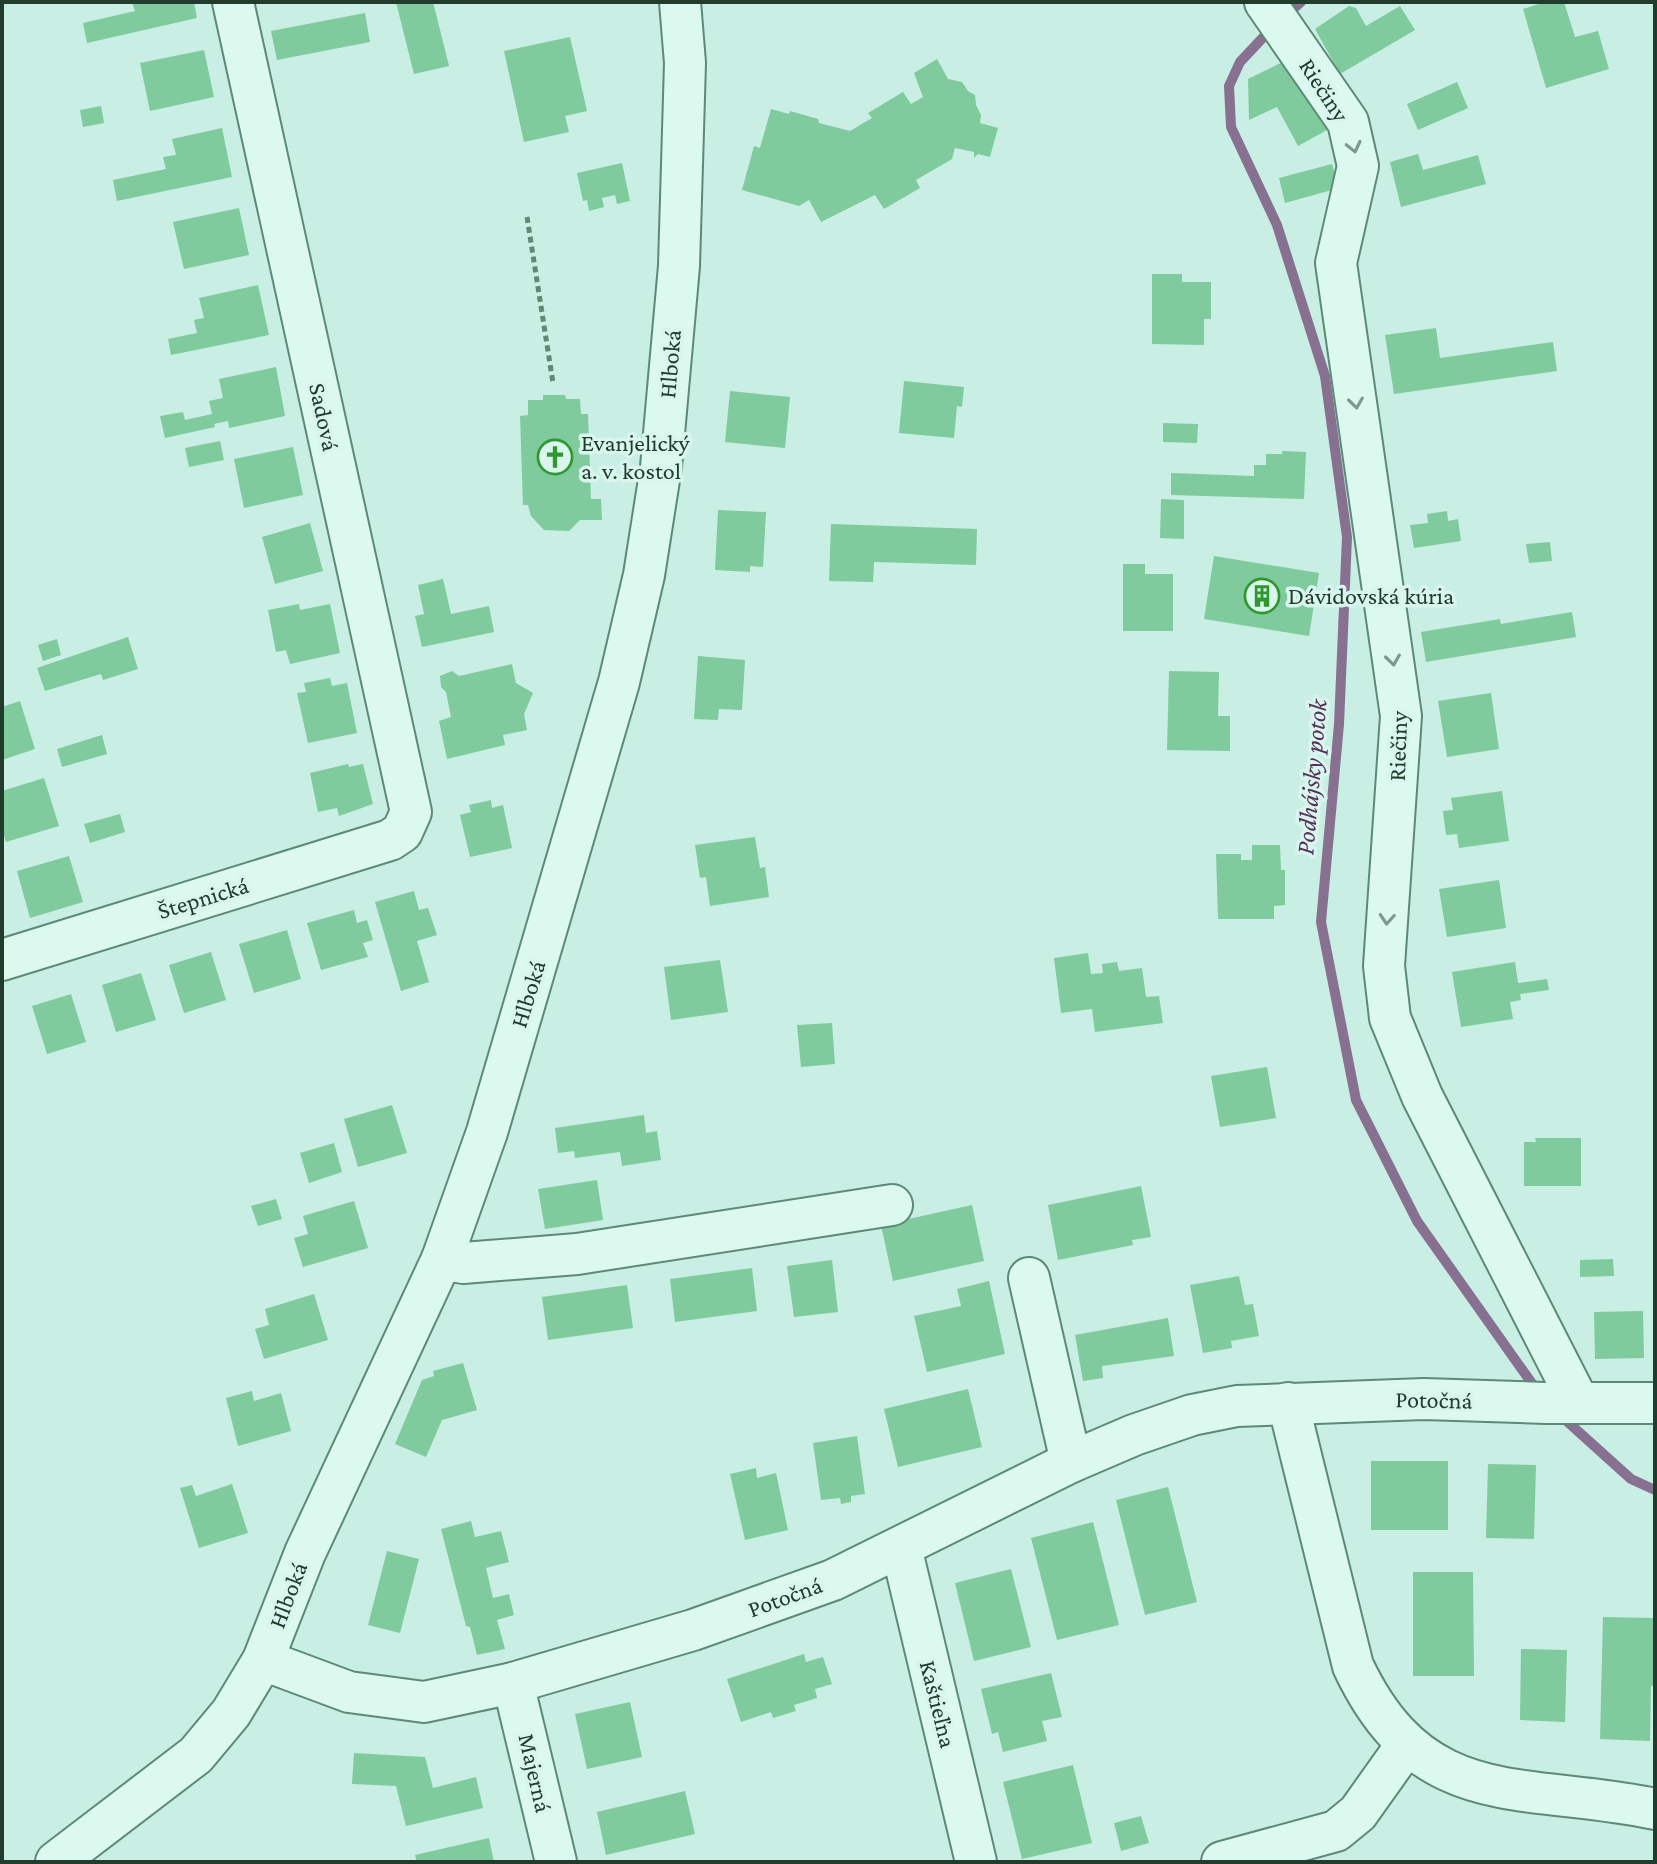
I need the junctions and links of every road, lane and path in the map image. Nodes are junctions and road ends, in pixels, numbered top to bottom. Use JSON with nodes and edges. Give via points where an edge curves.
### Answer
{"nodes":[{"id":1,"x":233,"y":2,"type":"edge"},
{"id":2,"x":680,"y":2,"type":"edge"},
{"id":3,"x":1275,"y":16,"type":"edge"},
{"id":4,"x":527,"y":217,"type":"dead end"},
{"id":5,"x":553,"y":383,"type":"dead end"},
{"id":6,"x":402,"y":832,"type":"joint"},
{"id":7,"x":2,"y":960,"type":"edge"},
{"id":8,"x":892,"y":1205,"type":"dead end"},
{"id":9,"x":442,"y":1259,"type":"junction"},
{"id":10,"x":1029,"y":1278,"type":"dead end"},
{"id":11,"x":1288,"y":1403,"type":"junction"},
{"id":12,"x":1579,"y":1403,"type":"junction"},
{"id":13,"x":1655,"y":1403,"type":"edge"},
{"id":14,"x":1071,"y":1462,"type":"junction"},
{"id":15,"x":901,"y":1547,"type":"junction"},
{"id":16,"x":263,"y":1660,"type":"junction"},
{"id":17,"x":513,"y":1683,"type":"junction"},
{"id":18,"x":1407,"y":1744,"type":"junction"},
{"id":19,"x":1655,"y":1809,"type":"edge"},
{"id":20,"x":56,"y":1862,"type":"edge"},
{"id":21,"x":556,"y":1862,"type":"edge"},
{"id":22,"x":976,"y":1862,"type":"edge"},
{"id":23,"x":1222,"y":1862,"type":"edge"}],
"edges":[{"from":1,"to":6,"type":"street","name":"Sadová","via":[[411,812]]},
{"from":2,"to":9,"type":"street","name":"Hlboká","via":[[685,63],[679,266],[661,467],[644,575],[566,867],[487,1132]]},
{"from":3,"to":12,"type":"street","name":"Riečiny","one_way":true,"via":[[1348,122],[1358,166],[1336,263],[1401,716],[1384,966],[1390,1018],[1422,1096]]},
{"from":4,"to":5,"type":"path"},
{"from":6,"to":7,"type":"street","name":"Štepnická"},
{"from":8,"to":9,"type":"street","via":[[577,1254],[463,1263]]},
{"from":9,"to":16,"type":"street","name":"Hlboká","via":[[305,1553]]},
{"from":10,"to":14,"type":"street"},
{"from":11,"to":12,"type":"street","name":"Potočná"},
{"from":11,"to":14,"type":"street","name":"Potočná","via":[[1192,1415]]},
{"from":11,"to":18,"type":"street","via":[[1353,1666],[1385,1722]]},
{"from":12,"to":13,"type":"street"},
{"from":14,"to":15,"type":"street","name":"Potočná"},
{"from":15,"to":17,"type":"street","name":"Potočná","via":[[833,1580],[707,1625]]},
{"from":15,"to":22,"type":"street","name":"Kaštieľna"},
{"from":16,"to":17,"type":"street","name":"Potočná","via":[[349,1692],[424,1702]]},
{"from":16,"to":20,"type":"street","name":"Hlboká","via":[[231,1713],[196,1755]]},
{"from":17,"to":21,"type":"street","name":"Majerná"},
{"from":18,"to":19,"type":"street","via":[[1467,1779],[1510,1791]]},
{"from":18,"to":23,"type":"street","via":[[1358,1813],[1336,1831]]}]}
